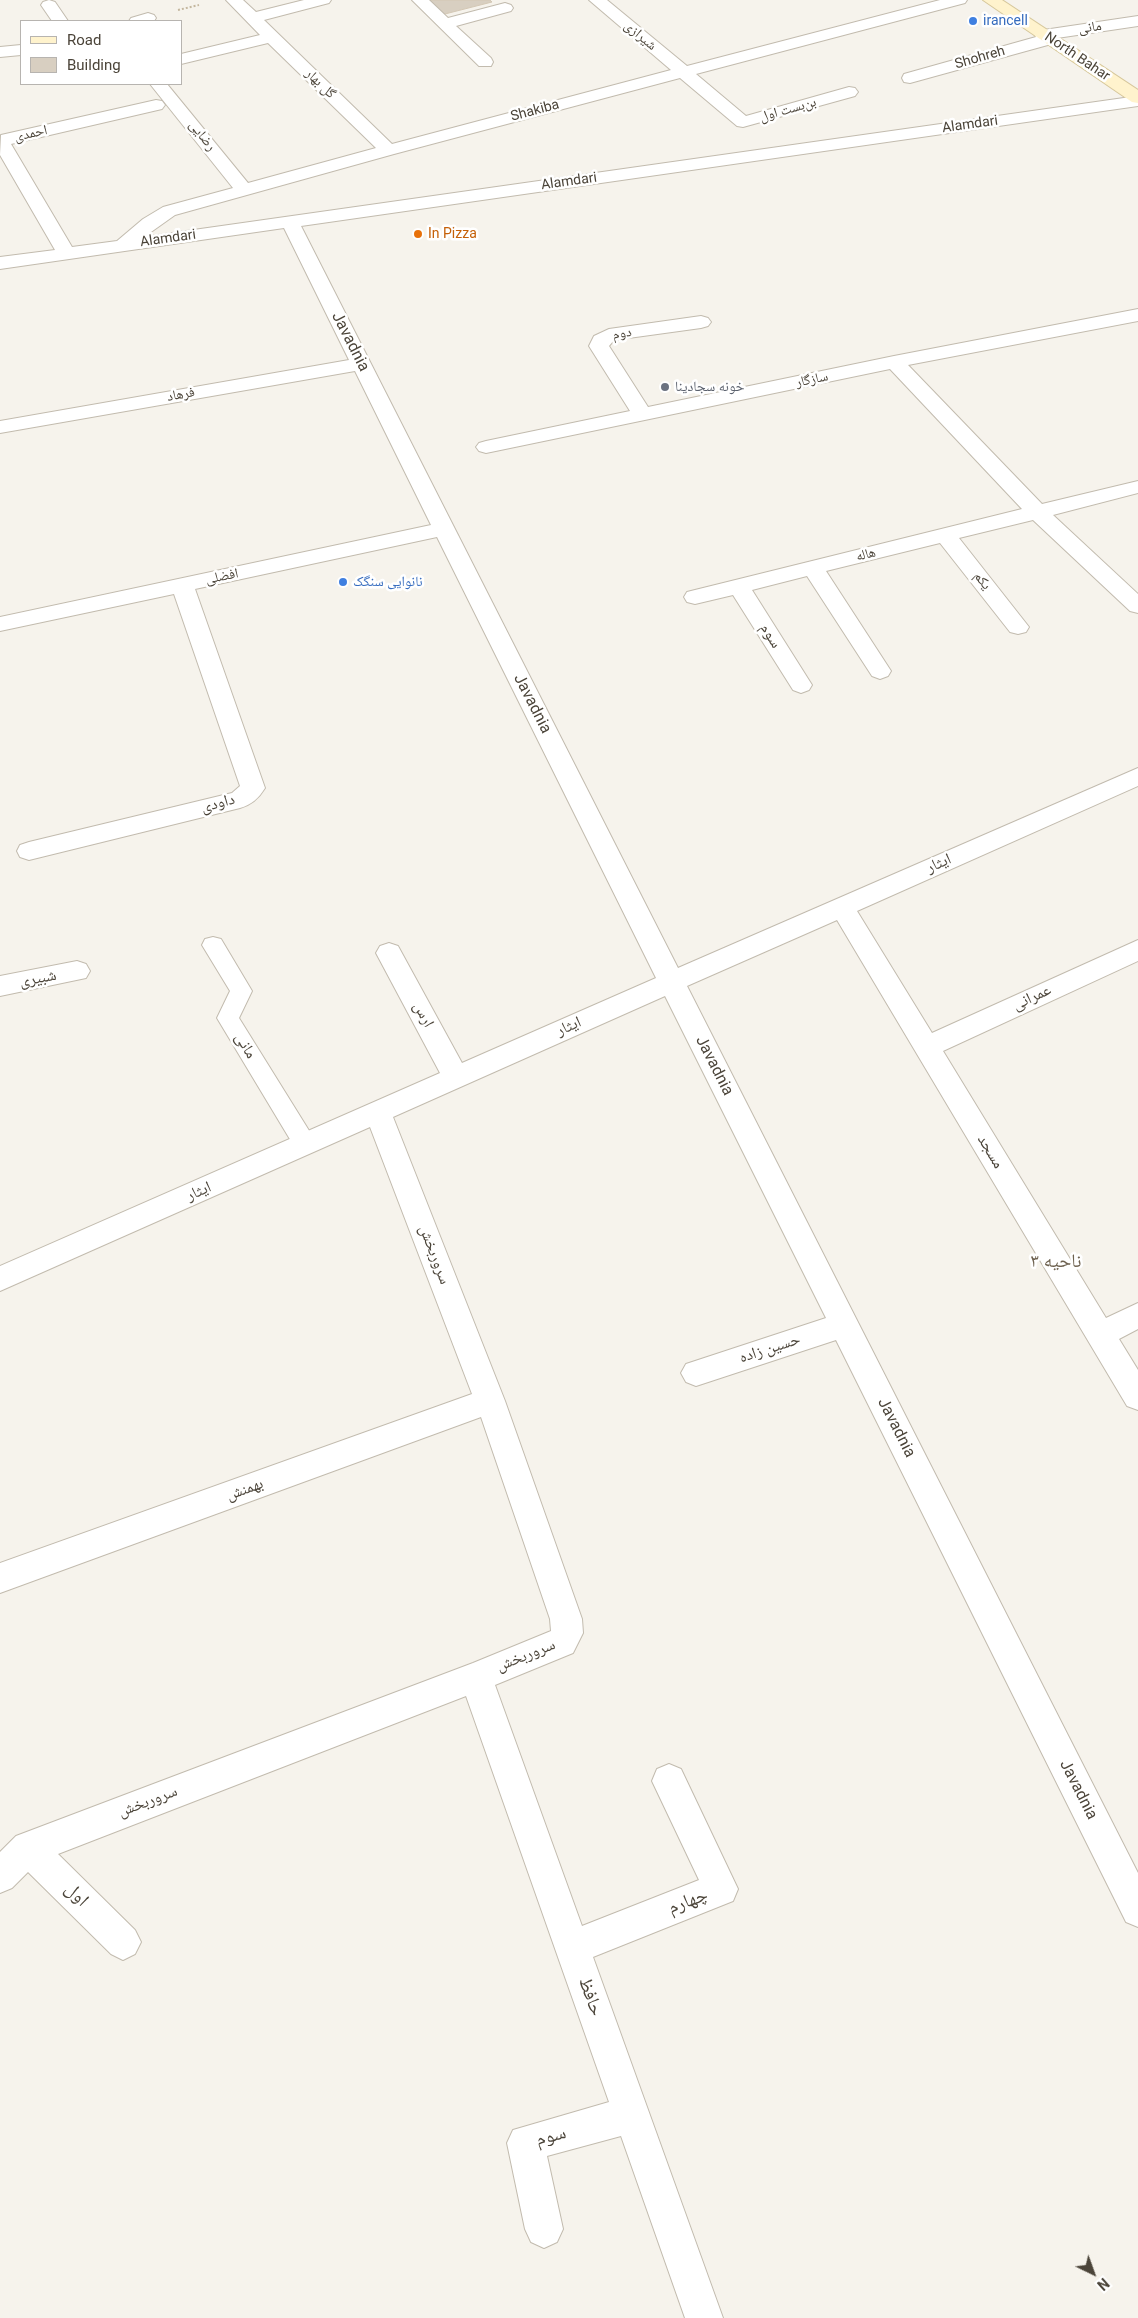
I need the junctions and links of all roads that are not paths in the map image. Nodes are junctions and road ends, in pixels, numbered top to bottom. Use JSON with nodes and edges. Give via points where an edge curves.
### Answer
{"nodes":[{"id":1,"x":234,"y":0,"type":"edge"},
{"id":2,"x":323,"y":0,"type":"edge"},
{"id":3,"x":420,"y":0,"type":"edge"},
{"id":4,"x":597,"y":0,"type":"edge"},
{"id":5,"x":959,"y":0,"type":"edge"},
{"id":6,"x":991,"y":0,"type":"edge"},
{"id":7,"x":49,"y":5,"type":"dead end"},
{"id":8,"x":505,"y":8,"type":"dead end"},
{"id":9,"x":252,"y":18,"type":"junction"},
{"id":10,"x":59,"y":20,"type":"edge"},
{"id":11,"x":1138,"y":22,"type":"edge"},
{"id":12,"x":444,"y":24,"type":"junction"},
{"id":13,"x":272,"y":36,"type":"junction"},
{"id":14,"x":1046,"y":37,"type":"junction"},
{"id":15,"x":20,"y":50,"type":"edge"},
{"id":16,"x":0,"y":52,"type":"edge"},
{"id":17,"x":182,"y":59,"type":"edge"},
{"id":18,"x":485,"y":62,"type":"dead end"},
{"id":19,"x":683,"y":72,"type":"junction"},
{"id":20,"x":910,"y":78,"type":"dead end"},
{"id":21,"x":159,"y":85,"type":"edge"},
{"id":22,"x":849,"y":92,"type":"dead end"},
{"id":23,"x":1138,"y":100,"type":"edge"},
{"id":24,"x":156,"y":105,"type":"dead end"},
{"id":25,"x":388,"y":150,"type":"junction"},
{"id":26,"x":244,"y":190,"type":"junction"},
{"id":27,"x":290,"y":222,"type":"junction"},
{"id":28,"x":122,"y":246,"type":"junction"},
{"id":29,"x":67,"y":254,"type":"junction"},
{"id":30,"x":0,"y":263,"type":"edge"},
{"id":31,"x":1138,"y":315,"type":"edge"},
{"id":32,"x":701,"y":322,"type":"dead end"},
{"id":33,"x":894,"y":362,"type":"junction"},
{"id":34,"x":361,"y":364,"type":"junction"},
{"id":35,"x":643,"y":415,"type":"junction"},
{"id":36,"x":0,"y":427,"type":"edge"},
{"id":37,"x":486,"y":447,"type":"dead end"},
{"id":38,"x":1138,"y":487,"type":"edge"},
{"id":39,"x":1038,"y":512,"type":"junction"},
{"id":40,"x":444,"y":529,"type":"junction"},
{"id":41,"x":945,"y":536,"type":"junction"},
{"id":42,"x":813,"y":568,"type":"junction"},
{"id":43,"x":182,"y":585,"type":"junction"},
{"id":44,"x":739,"y":586,"type":"junction"},
{"id":45,"x":695,"y":597,"type":"dead end"},
{"id":46,"x":1138,"y":606,"type":"edge"},
{"id":47,"x":0,"y":624,"type":"edge"},
{"id":48,"x":1018,"y":627,"type":"dead end"},
{"id":49,"x":880,"y":671,"type":"dead end"},
{"id":50,"x":801,"y":685,"type":"dead end"},
{"id":51,"x":1138,"y":776,"type":"edge"},
{"id":52,"x":29,"y":851,"type":"dead end"},
{"id":53,"x":842,"y":907,"type":"junction"},
{"id":54,"x":213,"y":945,"type":"dead end"},
{"id":55,"x":1138,"y":950,"type":"edge"},
{"id":56,"x":390,"y":953,"type":"dead end"},
{"id":57,"x":77,"y":971,"type":"dead end"},
{"id":58,"x":672,"y":982,"type":"junction"},
{"id":59,"x":0,"y":986,"type":"edge"},
{"id":60,"x":926,"y":1047,"type":"junction"},
{"id":61,"x":456,"y":1077,"type":"junction"},
{"id":62,"x":378,"y":1112,"type":"junction"},
{"id":63,"x":305,"y":1144,"type":"junction"},
{"id":64,"x":0,"y":1280,"type":"edge"},
{"id":65,"x":1138,"y":1314,"type":"edge"},
{"id":66,"x":844,"y":1325,"type":"junction"},
{"id":67,"x":1100,"y":1335,"type":"junction"},
{"id":68,"x":696,"y":1373,"type":"dead end"},
{"id":69,"x":1138,"y":1397,"type":"edge"},
{"id":70,"x":490,"y":1401,"type":"junction"},
{"id":71,"x":0,"y":1578,"type":"edge"},
{"id":72,"x":476,"y":1677,"type":"junction"},
{"id":73,"x":669,"y":1781,"type":"dead end"},
{"id":74,"x":28,"y":1848,"type":"junction"},
{"id":75,"x":0,"y":1876,"type":"edge"},
{"id":76,"x":1138,"y":1910,"type":"edge"},
{"id":77,"x":123,"y":1942,"type":"dead end"},
{"id":78,"x":572,"y":1948,"type":"junction"},
{"id":79,"x":631,"y":2114,"type":"junction"},
{"id":80,"x":544,"y":2229,"type":"dead end"},
{"id":81,"x":704,"y":2318,"type":"edge"}],
"edges":[{"from":1,"to":9,"type":"street","name":"گل بهار"},
{"from":2,"to":9,"type":"street"},
{"from":3,"to":12,"type":"street"},
{"from":4,"to":19,"type":"street","name":"شیرازی"},
{"from":5,"to":19,"type":"street","name":"Shakiba"},
{"from":6,"to":14,"type":"main road","name":"North Bahar"},
{"from":7,"to":10,"type":"street"},
{"from":8,"to":12,"type":"street"},
{"from":9,"to":13,"type":"street","name":"گل بهار"},
{"from":11,"to":14,"type":"street","name":"مانی"},
{"from":12,"to":18,"type":"street"},
{"from":13,"to":17,"type":"street"},
{"from":13,"to":25,"type":"street","name":"گل بهار"},
{"from":14,"to":20,"type":"street","name":"Shohreh"},
{"from":14,"to":23,"type":"main road","name":"North Bahar"},
{"from":15,"to":16,"type":"street"},
{"from":19,"to":22,"type":"street","name":"بن‌بست اول","via":[[743,122]]},
{"from":19,"to":25,"type":"street","name":"Shakiba"},
{"from":21,"to":26,"type":"street","name":"رضایی"},
{"from":23,"to":27,"type":"street","name":"Alamdari"},
{"from":24,"to":29,"type":"street","name":"احمدی","via":[[2,143]]},
{"from":25,"to":26,"type":"street","name":"Shakiba"},
{"from":26,"to":28,"type":"street","name":"Shakiba","via":[[169,211]]},
{"from":27,"to":28,"type":"street","name":"Alamdari"},
{"from":27,"to":34,"type":"street","name":"Javadnia"},
{"from":28,"to":29,"type":"street","name":"Alamdari"},
{"from":29,"to":30,"type":"street","name":"Alamdari"},
{"from":31,"to":33,"type":"street","name":"سازگار"},
{"from":32,"to":35,"type":"street","name":"دوم","via":[[609,335],[601,340],[599,346]]},
{"from":33,"to":35,"type":"street","name":"سازگار"},
{"from":33,"to":39,"type":"street"},
{"from":34,"to":36,"type":"street","name":"فرهاد"},
{"from":34,"to":40,"type":"street","name":"Javadnia"},
{"from":35,"to":37,"type":"street","name":"سازگار"},
{"from":38,"to":39,"type":"street","name":"هاله"},
{"from":39,"to":41,"type":"street","name":"هاله"},
{"from":39,"to":46,"type":"street"},
{"from":40,"to":43,"type":"street","name":"افضلی"},
{"from":40,"to":58,"type":"street","name":"Javadnia"},
{"from":41,"to":42,"type":"street","name":"هاله"},
{"from":41,"to":48,"type":"street","name":"یکم"},
{"from":42,"to":44,"type":"street","name":"هاله"},
{"from":42,"to":49,"type":"street"},
{"from":43,"to":47,"type":"street","name":"افضلی"},
{"from":43,"to":52,"type":"street","name":"داودی","via":[[253,788],[240,800]]},
{"from":44,"to":45,"type":"street","name":"هاله"},
{"from":44,"to":50,"type":"street","name":"سوم"},
{"from":51,"to":53,"type":"street","name":"ایثار"},
{"from":53,"to":58,"type":"street","name":"ایثار"},
{"from":53,"to":60,"type":"street","name":"مسجد"},
{"from":54,"to":63,"type":"lane","name":"مانی","via":[[241,991],[228,1018]]},
{"from":55,"to":60,"type":"street","name":"عمرانی"},
{"from":56,"to":61,"type":"street","name":"ارس"},
{"from":57,"to":59,"type":"street","name":"شبیری"},
{"from":58,"to":61,"type":"street","name":"ایثار"},
{"from":58,"to":66,"type":"street","name":"Javadnia"},
{"from":60,"to":67,"type":"street","name":"مسجد"},
{"from":61,"to":62,"type":"street","name":"ایثار"},
{"from":62,"to":63,"type":"street","name":"ایثار"},
{"from":62,"to":70,"type":"street","name":"سروربخش"},
{"from":63,"to":64,"type":"street","name":"ایثار"},
{"from":65,"to":67,"type":"street"},
{"from":66,"to":68,"type":"street","name":"حسین زاده"},
{"from":66,"to":76,"type":"street","name":"Javadnia"},
{"from":67,"to":69,"type":"street","name":"مسجد"},
{"from":70,"to":71,"type":"street","name":"بهمنش"},
{"from":70,"to":72,"type":"street","name":"سروربخش","via":[[566,1619],[566,1632],[562,1642]]},
{"from":72,"to":74,"type":"street","name":"سروربخش"},
{"from":72,"to":78,"type":"street","name":"حافظ"},
{"from":73,"to":78,"type":"street","name":"چهارم","via":[[721,1889]]},
{"from":74,"to":75,"type":"street","name":"سروربخش"},
{"from":74,"to":77,"type":"street","name":"اول"},
{"from":78,"to":79,"type":"street","name":"حافظ"},
{"from":79,"to":80,"type":"street","name":"سوم","via":[[526,2144]]},
{"from":79,"to":81,"type":"street","name":"حافظ"}]}
